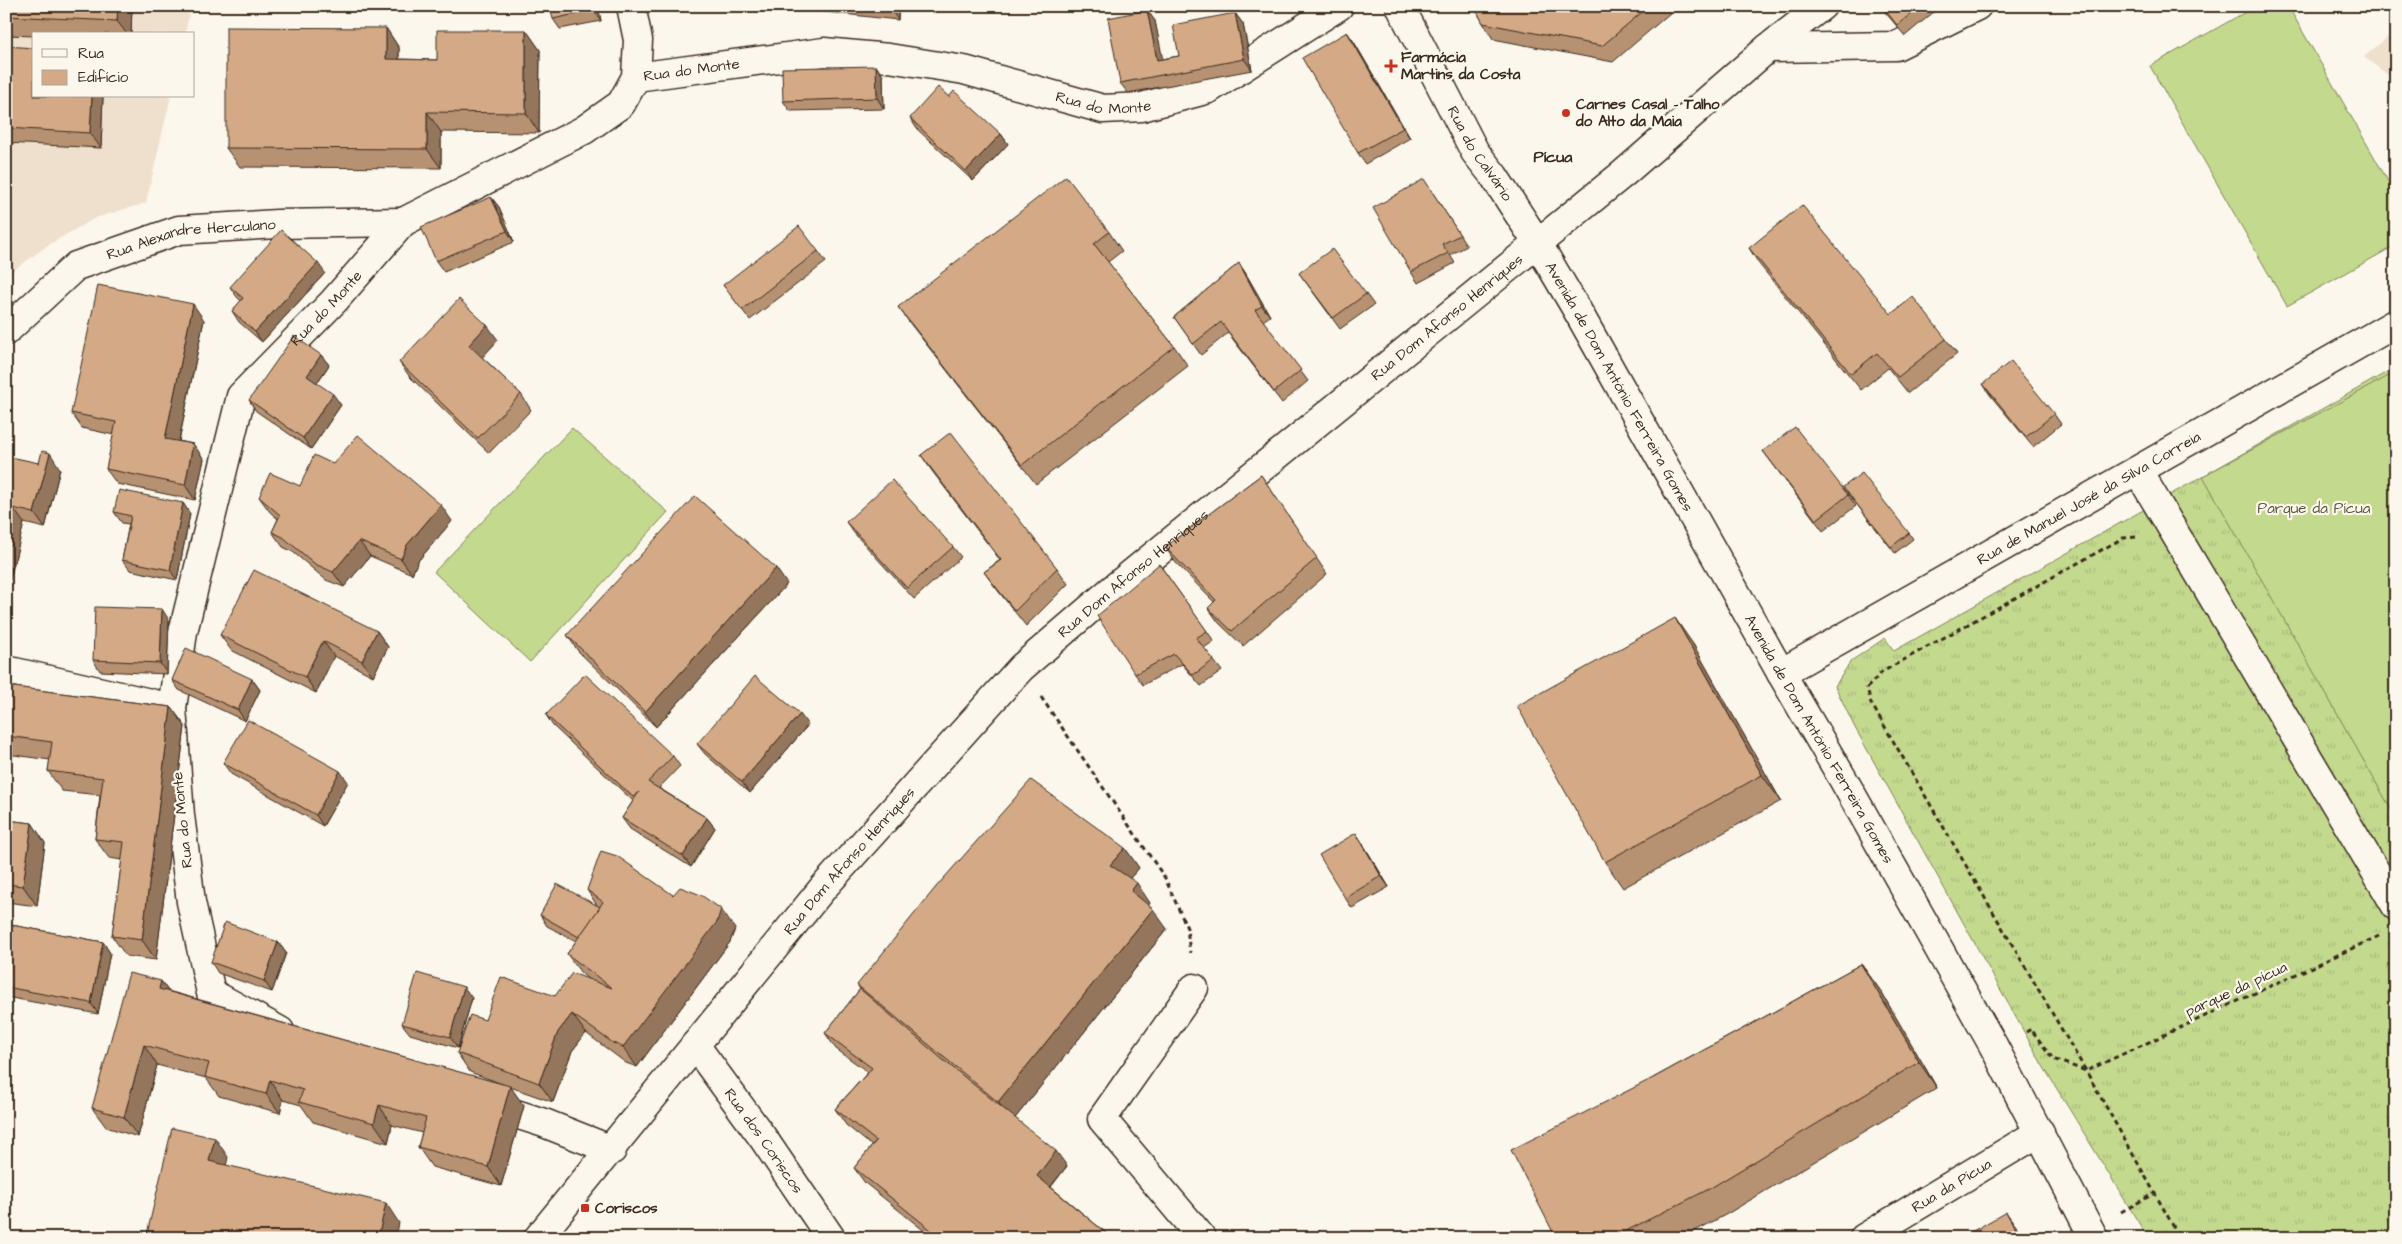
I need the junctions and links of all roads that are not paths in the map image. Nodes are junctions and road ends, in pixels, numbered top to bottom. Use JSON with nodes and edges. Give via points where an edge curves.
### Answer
{"nodes":[{"id":1,"x":632,"y":6,"type":"edge"},
{"id":2,"x":1339,"y":6,"type":"edge"},
{"id":3,"x":1400,"y":6,"type":"edge"},
{"id":4,"x":1822,"y":6,"type":"edge"},
{"id":5,"x":1977,"y":6,"type":"edge"},
{"id":6,"x":1768,"y":48,"type":"junction"},
{"id":7,"x":636,"y":77,"type":"junction"},
{"id":8,"x":403,"y":222,"type":"junction"},
{"id":9,"x":1538,"y":244,"type":"junction"},
{"id":10,"x":2396,"y":323,"type":"edge"},
{"id":11,"x":6,"y":331,"type":"edge"},
{"id":12,"x":2138,"y":472,"type":"junction"},
{"id":13,"x":11,"y":671,"type":"edge"},
{"id":14,"x":1781,"y":673,"type":"junction"},
{"id":15,"x":172,"y":708,"type":"junction"},
{"id":16,"x":2396,"y":906,"type":"edge"},
{"id":17,"x":1194,"y":988,"type":"road end"},
{"id":18,"x":304,"y":1045,"type":"edge"},
{"id":19,"x":695,"y":1045,"type":"junction"},
{"id":20,"x":461,"y":1096,"type":"edge"},
{"id":21,"x":2040,"y":1132,"type":"junction"},
{"id":22,"x":612,"y":1150,"type":"junction"},
{"id":23,"x":538,"y":1238,"type":"edge"},
{"id":24,"x":831,"y":1238,"type":"edge"},
{"id":25,"x":1202,"y":1238,"type":"edge"},
{"id":26,"x":1864,"y":1238,"type":"edge"},
{"id":27,"x":2094,"y":1238,"type":"edge"}],
"edges":[{"from":1,"to":7,"type":"street","via":[[638,40]]},
{"from":2,"to":7,"type":"street","name":"Rua do Monte","via":[[1209,88],[1142,107],[1103,109],[964,70],[824,52]]},
{"from":3,"to":9,"type":"street","name":"Rua do Calvário","via":[[1475,152]]},
{"from":4,"to":6,"type":"street","name":"Rua Dom Afonso Henriques"},
{"from":5,"to":6,"type":"street","via":[[1896,46]]},
{"from":6,"to":9,"type":"street","name":"Rua Dom Afonso Henriques"},
{"from":7,"to":8,"type":"street","name":"Rua do Monte","via":[[621,104],[584,130]]},
{"from":8,"to":11,"type":"street","name":"Rua Alexandre Herculano","via":[[179,230],[76,266]]},
{"from":8,"to":15,"type":"street","name":"Rua do Monte","via":[[334,301],[241,396],[183,632]]},
{"from":9,"to":14,"type":"street","name":"Avenida de Dom António Ferreira Gomes"},
{"from":9,"to":19,"type":"street","name":"Rua Dom Afonso Henriques","via":[[1114,588],[1021,668],[823,888]]},
{"from":10,"to":12,"type":"street","name":"Rua de Manuel José da Silva Correia"},
{"from":12,"to":14,"type":"street","name":"Rua de Manuel José da Silva Correia"},
{"from":12,"to":16,"type":"street"},
{"from":13,"to":15,"type":"street"},
{"from":14,"to":21,"type":"street","name":"Avenida de Dom António Ferreira Gomes"},
{"from":15,"to":18,"type":"street","name":"Rua do Monte","via":[[180,816],[191,902],[211,993]]},
{"from":17,"to":25,"type":"street","via":[[1102,1119]]},
{"from":19,"to":22,"type":"street","name":"Rua Dom Afonso Henriques"},
{"from":19,"to":24,"type":"street","name":"Rua dos Coriscos"},
{"from":20,"to":22,"type":"street","via":[[544,1123]]},
{"from":21,"to":26,"type":"street","name":"Rua da Pícua"},
{"from":21,"to":27,"type":"street","name":"Avenida de Dom António Ferreira Gomes"},
{"from":22,"to":23,"type":"street","name":"Rua Dom Afonso Henriques"}]}
